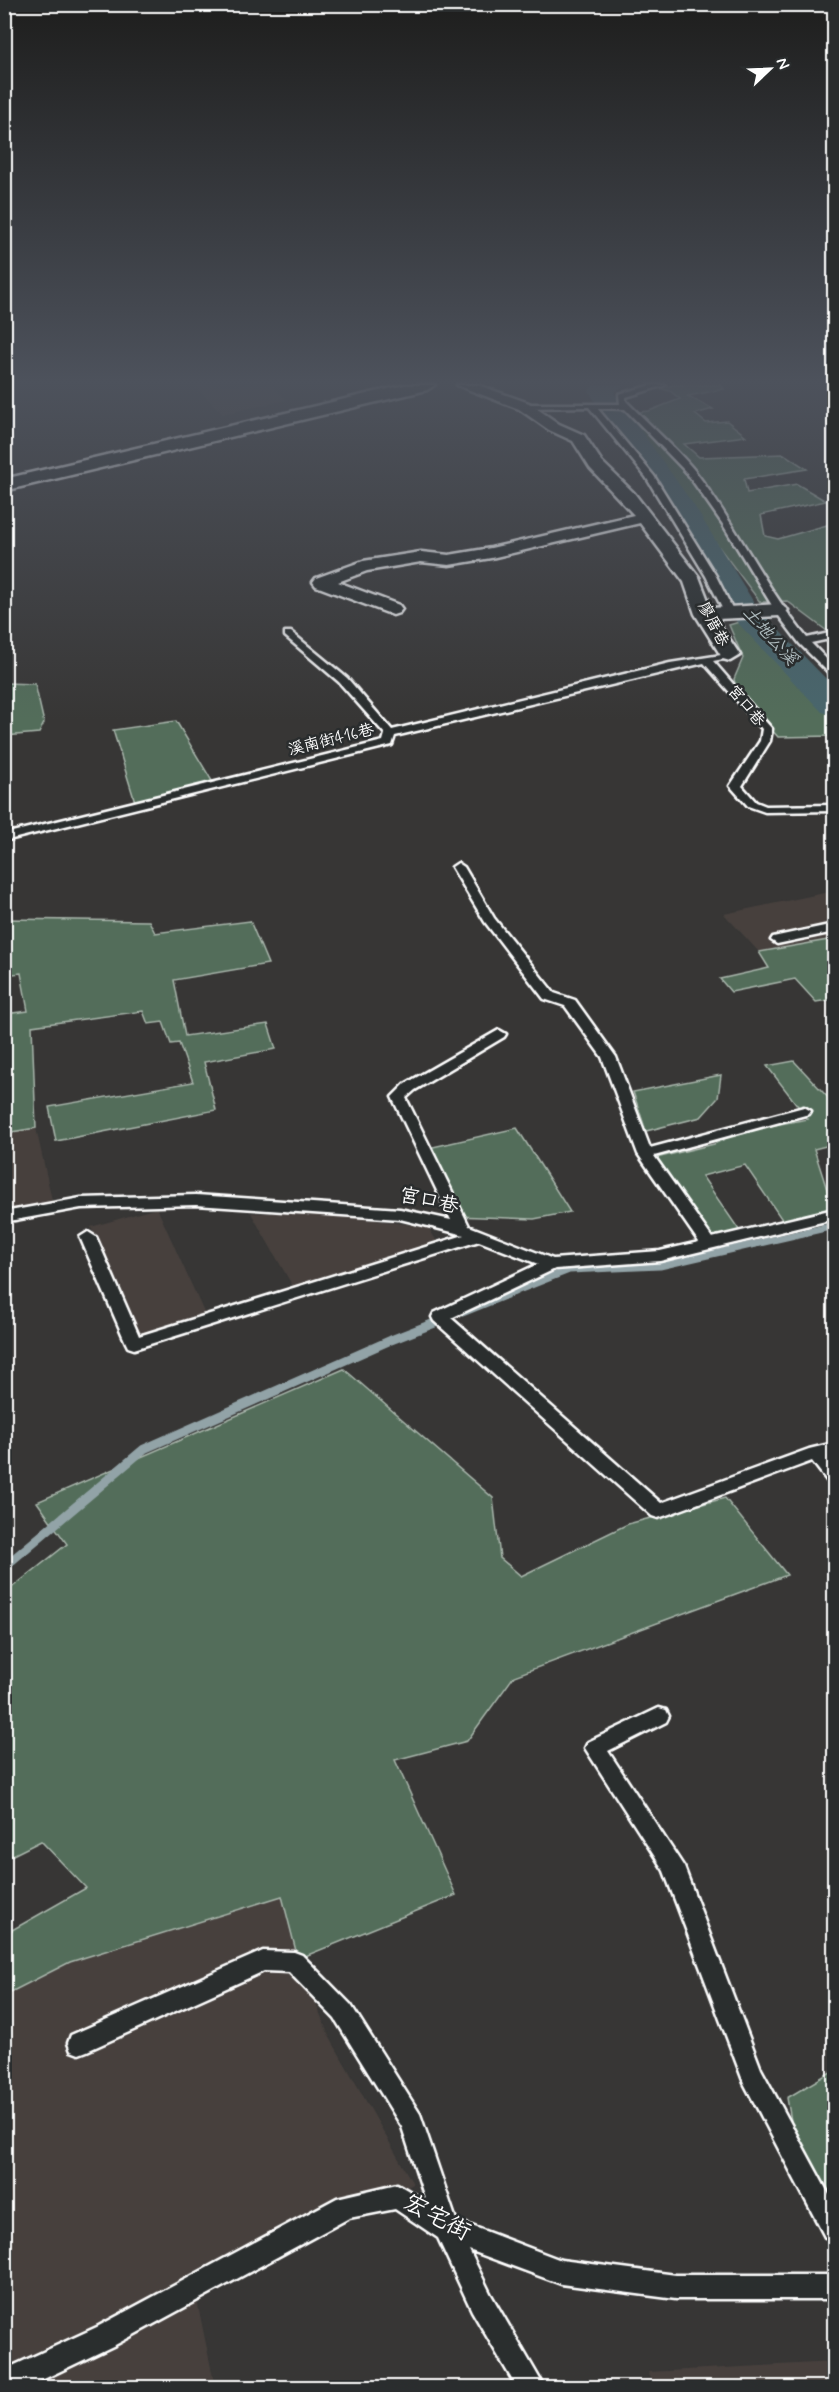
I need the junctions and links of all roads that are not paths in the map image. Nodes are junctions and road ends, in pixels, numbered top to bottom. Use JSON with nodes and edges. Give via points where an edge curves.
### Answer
{"nodes":[{"id":1,"x":628,"y":497,"type":"edge"},
{"id":2,"x":663,"y":497,"type":"edge"},
{"id":3,"x":708,"y":497,"type":"edge"},
{"id":4,"x":645,"y":518,"type":"junction"},
{"id":5,"x":393,"y":609,"type":"dead end"},
{"id":6,"x":772,"y":610,"type":"junction"},
{"id":7,"x":729,"y":612,"type":"junction"},
{"id":8,"x":704,"y":614,"type":"junction"},
{"id":9,"x":288,"y":634,"type":"dead end"},
{"id":10,"x":834,"y":635,"type":"edge"},
{"id":11,"x":804,"y":642,"type":"junction"},
{"id":12,"x":730,"y":655,"type":"joint"},
{"id":13,"x":707,"y":660,"type":"junction"},
{"id":14,"x":834,"y":672,"type":"edge"},
{"id":15,"x":390,"y":735,"type":"junction"},
{"id":16,"x":834,"y":808,"type":"edge"},
{"id":17,"x":4,"y":838,"type":"edge"},
{"id":18,"x":458,"y":867,"type":"dead end"},
{"id":19,"x":834,"y":928,"type":"edge"},
{"id":20,"x":777,"y":940,"type":"dead end"},
{"id":21,"x":499,"y":1034,"type":"dead end"},
{"id":22,"x":804,"y":1111,"type":"dead end"},
{"id":23,"x":645,"y":1154,"type":"junction"},
{"id":24,"x":834,"y":1214,"type":"edge"},
{"id":25,"x":4,"y":1217,"type":"edge"},
{"id":26,"x":463,"y":1229,"type":"junction"},
{"id":27,"x":479,"y":1236,"type":"junction"},
{"id":28,"x":88,"y":1237,"type":"dead end"},
{"id":29,"x":710,"y":1245,"type":"junction"},
{"id":30,"x":552,"y":1264,"type":"junction"},
{"id":31,"x":834,"y":1449,"type":"edge"},
{"id":32,"x":815,"y":1453,"type":"junction"},
{"id":33,"x":834,"y":1477,"type":"edge"},
{"id":34,"x":659,"y":1716,"type":"dead end"},
{"id":35,"x":79,"y":2043,"type":"dead end"},
{"id":36,"x":834,"y":2228,"type":"edge"},
{"id":37,"x":447,"y":2229,"type":"junction"},
{"id":38,"x":834,"y":2287,"type":"edge"},
{"id":39,"x":4,"y":2384,"type":"edge"},
{"id":40,"x":532,"y":2388,"type":"edge"}],
"edges":[{"from":1,"to":4,"type":"street","name":"廖厝巷"},
{"from":2,"to":7,"type":"lane"},
{"from":3,"to":6,"type":"lane"},
{"from":4,"to":5,"type":"street","via":[[491,553],[449,560],[421,557],[363,566],[322,582]]},
{"from":4,"to":8,"type":"street","name":"廖厝巷","via":[[693,581]]},
{"from":6,"to":7,"type":"street"},
{"from":6,"to":11,"type":"lane"},
{"from":7,"to":8,"type":"street"},
{"from":8,"to":12,"type":"street","name":"廖厝巷"},
{"from":9,"to":15,"type":"lane","via":[[343,680]]},
{"from":10,"to":11,"type":"lane"},
{"from":11,"to":14,"type":"lane"},
{"from":12,"to":13,"type":"lane","name":"溪南街416巷"},
{"from":13,"to":15,"type":"lane","name":"溪南街416巷"},
{"from":13,"to":16,"type":"lane","name":"宮口巷","via":[[767,729],[765,741],[736,786],[752,804],[765,809]]},
{"from":15,"to":17,"type":"lane","name":"溪南街416巷","via":[[388,743]]},
{"from":18,"to":23,"type":"lane","via":[[489,919],[549,996],[570,1003],[609,1057]]},
{"from":19,"to":20,"type":"lane"},
{"from":21,"to":26,"type":"lane","via":[[399,1097]]},
{"from":22,"to":23,"type":"lane"},
{"from":23,"to":29,"type":"lane"},
{"from":24,"to":29,"type":"lane","name":"宮口巷"},
{"from":25,"to":26,"type":"lane","name":"宮口巷","via":[[81,1203],[196,1200],[400,1214]]},
{"from":26,"to":27,"type":"lane","name":"宮口巷"},
{"from":27,"to":28,"type":"lane","via":[[134,1343]]},
{"from":27,"to":30,"type":"lane","name":"宮口巷"},
{"from":29,"to":30,"type":"lane","name":"宮口巷","via":[[660,1256]]},
{"from":30,"to":32,"type":"lane","via":[[440,1317],[658,1511]]},
{"from":31,"to":32,"type":"lane"},
{"from":32,"to":33,"type":"lane"},
{"from":34,"to":36,"type":"lane","via":[[594,1748],[673,1867],[752,2074]]},
{"from":35,"to":37,"type":"lane","via":[[263,1961],[294,1962],[343,2012],[412,2122]]},
{"from":37,"to":38,"type":"lane","name":"宏宅街","via":[[561,2272],[676,2287]]},
{"from":37,"to":39,"type":"lane","name":"宏宅街","via":[[397,2196],[346,2207],[106,2336]]},
{"from":37,"to":40,"type":"lane","via":[[481,2302]]}]}
